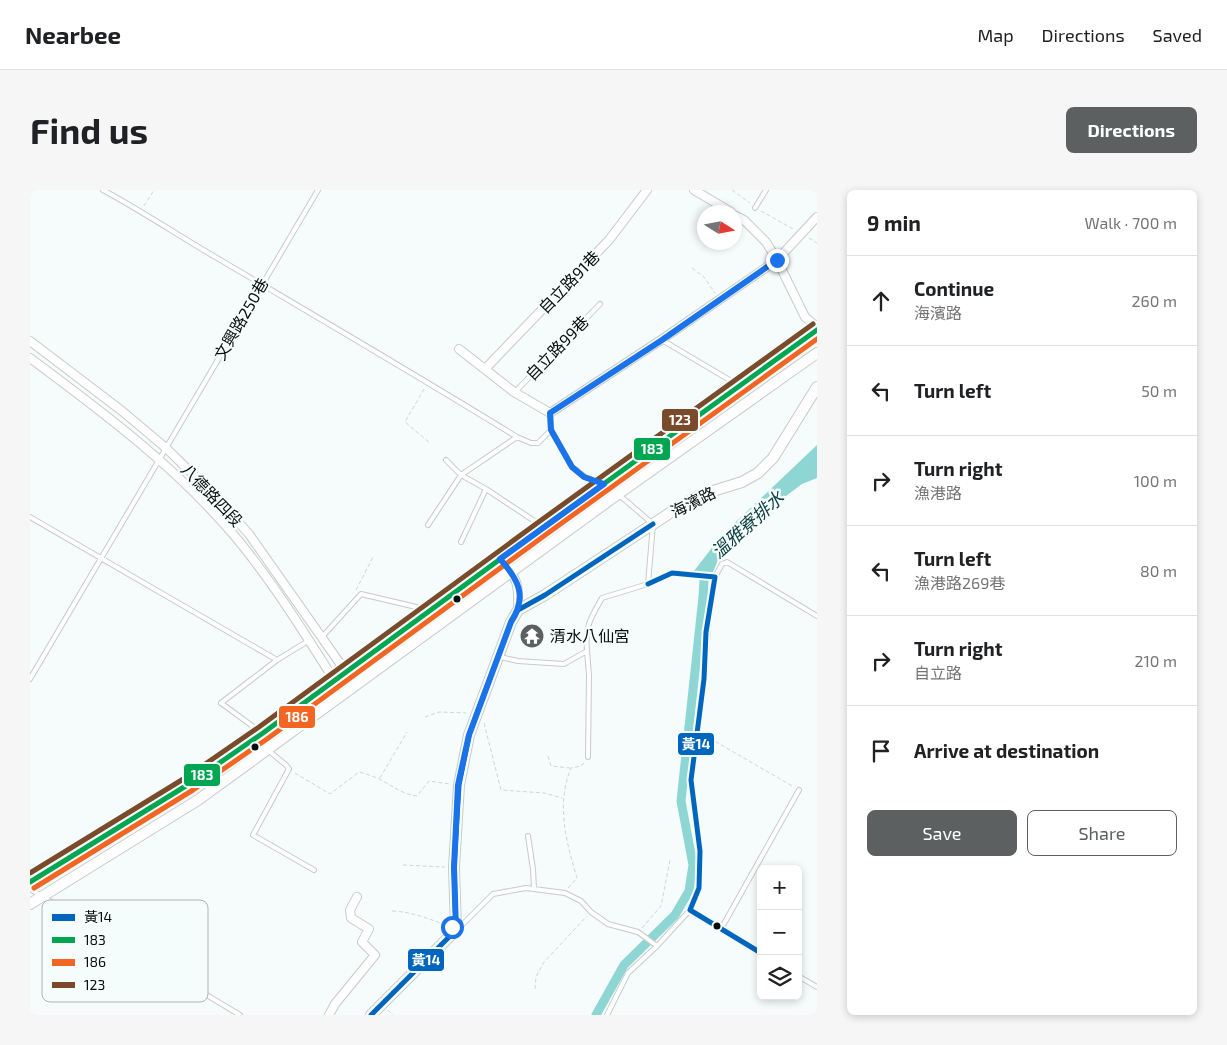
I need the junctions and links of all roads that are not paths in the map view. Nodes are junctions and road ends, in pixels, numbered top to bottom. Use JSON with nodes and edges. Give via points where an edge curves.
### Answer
{"nodes":[{"id":1,"x":103,"y":190,"type":"edge"},
{"id":2,"x":318,"y":190,"type":"edge"},
{"id":3,"x":647,"y":190,"type":"edge"},
{"id":4,"x":694,"y":190,"type":"edge"},
{"id":5,"x":766,"y":190,"type":"edge"},
{"id":6,"x":719,"y":205,"type":"edge"},
{"id":7,"x":755,"y":208,"type":"road end"},
{"id":8,"x":817,"y":218,"type":"edge"},
{"id":9,"x":742,"y":219,"type":"edge"},
{"id":10,"x":777,"y":260,"type":"junction"},
{"id":11,"x":262,"y":283,"type":"junction"},
{"id":12,"x":600,"y":304,"type":"dead end"},
{"id":13,"x":817,"y":329,"type":"edge"},
{"id":14,"x":662,"y":340,"type":"junction"},
{"id":15,"x":30,"y":341,"type":"edge"},
{"id":16,"x":459,"y":349,"type":"dead end"},
{"id":17,"x":817,"y":353,"type":"edge"},
{"id":18,"x":30,"y":358,"type":"edge"},
{"id":19,"x":485,"y":369,"type":"junction"},
{"id":20,"x":740,"y":386,"type":"junction"},
{"id":21,"x":817,"y":387,"type":"edge"},
{"id":22,"x":514,"y":392,"type":"junction"},
{"id":23,"x":550,"y":413,"type":"junction"},
{"id":24,"x":551,"y":430,"type":"junction"},
{"id":25,"x":517,"y":437,"type":"junction"},
{"id":26,"x":166,"y":448,"type":"junction"},
{"id":27,"x":446,"y":460,"type":"dead end"},
{"id":28,"x":160,"y":461,"type":"junction"},
{"id":29,"x":192,"y":473,"type":"junction"},
{"id":30,"x":461,"y":475,"type":"junction"},
{"id":31,"x":184,"y":483,"type":"junction"},
{"id":32,"x":604,"y":484,"type":"junction"},
{"id":33,"x":486,"y":489,"type":"junction"},
{"id":34,"x":618,"y":494,"type":"junction"},
{"id":35,"x":30,"y":517,"type":"edge"},
{"id":36,"x":653,"y":524,"type":"junction"},
{"id":37,"x":428,"y":526,"type":"dead end"},
{"id":38,"x":544,"y":527,"type":"junction"},
{"id":39,"x":461,"y":542,"type":"dead end"},
{"id":40,"x":101,"y":558,"type":"junction"},
{"id":41,"x":500,"y":559,"type":"junction"},
{"id":42,"x":512,"y":572,"type":"junction"},
{"id":43,"x":715,"y":577,"type":"junction"},
{"id":44,"x":648,"y":584,"type":"junction"},
{"id":45,"x":432,"y":610,"type":"junction"},
{"id":46,"x":518,"y":610,"type":"junction"},
{"id":47,"x":817,"y":616,"type":"edge"},
{"id":48,"x":322,"y":638,"type":"junction"},
{"id":49,"x":308,"y":641,"type":"junction"},
{"id":50,"x":587,"y":651,"type":"junction"},
{"id":51,"x":499,"y":657,"type":"junction"},
{"id":52,"x":277,"y":660,"type":"junction"},
{"id":53,"x":346,"y":672,"type":"junction"},
{"id":54,"x":30,"y":679,"type":"edge"},
{"id":55,"x":334,"y":681,"type":"junction"},
{"id":56,"x":354,"y":686,"type":"junction"},
{"id":57,"x":343,"y":694,"type":"junction"},
{"id":58,"x":263,"y":733,"type":"junction"},
{"id":59,"x":267,"y":750,"type":"junction"},
{"id":60,"x":588,"y":757,"type":"road end"},
{"id":61,"x":799,"y":790,"type":"road end"},
{"id":62,"x":528,"y":836,"type":"dead end"},
{"id":63,"x":314,"y":870,"type":"dead end"},
{"id":64,"x":30,"y":882,"type":"edge"},
{"id":65,"x":534,"y":889,"type":"junction"},
{"id":66,"x":30,"y":890,"type":"edge"},
{"id":67,"x":42,"y":897,"type":"junction"},
{"id":68,"x":357,"y":897,"type":"dead end"},
{"id":69,"x":47,"y":900,"type":"edge"},
{"id":70,"x":30,"y":904,"type":"edge"},
{"id":71,"x":690,"y":910,"type":"junction"},
{"id":72,"x":721,"y":929,"type":"junction"},
{"id":73,"x":456,"y":930,"type":"junction"},
{"id":74,"x":656,"y":944,"type":"junction"},
{"id":75,"x":757,"y":951,"type":"edge"},
{"id":76,"x":802,"y":978,"type":"edge"},
{"id":77,"x":817,"y":987,"type":"edge"},
{"id":78,"x":208,"y":996,"type":"edge"},
{"id":79,"x":240,"y":1015,"type":"edge"},
{"id":80,"x":329,"y":1015,"type":"edge"},
{"id":81,"x":372,"y":1015,"type":"edge"},
{"id":82,"x":607,"y":1015,"type":"edge"}],
"edges":[{"from":1,"to":11,"type":"lane"},
{"from":2,"to":11,"type":"lane","name":"文興路250巷"},
{"from":3,"to":19,"type":"street","name":"自立路91巷","via":[[609,240]]},
{"from":4,"to":6,"type":"street"},
{"from":5,"to":7,"type":"lane"},
{"from":8,"to":10,"type":"street"},
{"from":9,"to":10,"type":"street","via":[[766,242]]},
{"from":10,"to":13,"type":"street","via":[[805,317]]},
{"from":10,"to":14,"type":"street"},
{"from":11,"to":25,"type":"lane"},
{"from":11,"to":26,"type":"lane","name":"文興路250巷"},
{"from":12,"to":22,"type":"lane","name":"自立路99巷"},
{"from":13,"to":20,"type":"street"},
{"from":14,"to":20,"type":"lane"},
{"from":14,"to":23,"type":"street"},
{"from":15,"to":26,"type":"street","name":"八德路四段"},
{"from":16,"to":19,"type":"street"},
{"from":17,"to":34,"type":"street"},
{"from":18,"to":28,"type":"street","name":"八德路四段","via":[[107,415]]},
{"from":19,"to":22,"type":"street"},
{"from":20,"to":32,"type":"street"},
{"from":21,"to":36,"type":"street","name":"海濱路","via":[[773,458],[758,473],[742,482],[700,495]]},
{"from":22,"to":23,"type":"street"},
{"from":23,"to":24,"type":"lane"},
{"from":24,"to":25,"type":"lane","via":[[538,443]]},
{"from":24,"to":32,"type":"lane","via":[[572,467],[584,477]]},
{"from":25,"to":30,"type":"lane"},
{"from":26,"to":28,"type":"lane","name":"文興路250巷"},
{"from":26,"to":29,"type":"street","name":"八德路四段"},
{"from":27,"to":30,"type":"lane"},
{"from":28,"to":31,"type":"street","name":"八德路四段"},
{"from":28,"to":40,"type":"lane","name":"文興路250巷"},
{"from":29,"to":31,"type":"street"},
{"from":29,"to":48,"type":"street","name":"八德路四段","via":[[249,534]]},
{"from":30,"to":33,"type":"lane"},
{"from":30,"to":37,"type":"lane"},
{"from":31,"to":49,"type":"street","name":"八德路四段","via":[[238,541]]},
{"from":32,"to":34,"type":"lane"},
{"from":32,"to":38,"type":"street"},
{"from":33,"to":38,"type":"lane"},
{"from":33,"to":39,"type":"lane"},
{"from":34,"to":36,"type":"lane"},
{"from":34,"to":42,"type":"street"},
{"from":35,"to":40,"type":"lane"},
{"from":36,"to":44,"type":"lane"},
{"from":36,"to":46,"type":"street","name":"海濱路"},
{"from":38,"to":41,"type":"street"},
{"from":40,"to":52,"type":"lane"},
{"from":40,"to":54,"type":"lane","name":"文興路250巷"},
{"from":41,"to":42,"type":"street"},
{"from":41,"to":45,"type":"street"},
{"from":42,"to":46,"type":"street","via":[[519,587]]},
{"from":42,"to":56,"type":"street"},
{"from":43,"to":44,"type":"lane","via":[[672,573]]},
{"from":43,"to":47,"type":"lane","via":[[722,564],[727,562]]},
{"from":43,"to":71,"type":"lane","via":[[691,780],[700,851],[699,888]]},
{"from":44,"to":50,"type":"lane","via":[[602,598],[585,634]]},
{"from":45,"to":48,"type":"lane","via":[[360,594]]},
{"from":45,"to":53,"type":"street"},
{"from":46,"to":51,"type":"street"},
{"from":48,"to":53,"type":"street","name":"八德路四段"},
{"from":49,"to":52,"type":"lane"},
{"from":49,"to":55,"type":"street","name":"八德路四段"},
{"from":50,"to":51,"type":"lane","via":[[564,664],[518,662]]},
{"from":50,"to":60,"type":"lane"},
{"from":51,"to":73,"type":"street","via":[[469,735],[458,785],[454,867]]},
{"from":52,"to":58,"type":"lane","via":[[221,703]]},
{"from":53,"to":55,"type":"street"},
{"from":53,"to":56,"type":"street","name":"八德路四段"},
{"from":55,"to":57,"type":"street","name":"八德路四段"},
{"from":55,"to":58,"type":"street"},
{"from":56,"to":57,"type":"street"},
{"from":57,"to":59,"type":"street"},
{"from":58,"to":64,"type":"street","via":[[189,784]]},
{"from":59,"to":63,"type":"lane","via":[[289,769],[253,836]]},
{"from":59,"to":67,"type":"street","via":[[198,800]]},
{"from":61,"to":72,"type":"lane"},
{"from":62,"to":65,"type":"lane"},
{"from":65,"to":73,"type":"lane","via":[[493,894]]},
{"from":65,"to":74,"type":"lane","via":[[564,893],[581,901],[608,924],[638,932]]},
{"from":66,"to":67,"type":"lane"},
{"from":67,"to":69,"type":"lane"},
{"from":67,"to":70,"type":"street"},
{"from":68,"to":80,"type":"street","via":[[350,910],[351,918],[369,929],[362,942],[375,955]]},
{"from":71,"to":72,"type":"lane"},
{"from":71,"to":74,"type":"lane"},
{"from":72,"to":75,"type":"lane"},
{"from":73,"to":81,"type":"street"},
{"from":74,"to":82,"type":"lane","via":[[628,973]]},
{"from":76,"to":77,"type":"lane"},
{"from":78,"to":79,"type":"lane"}]}
